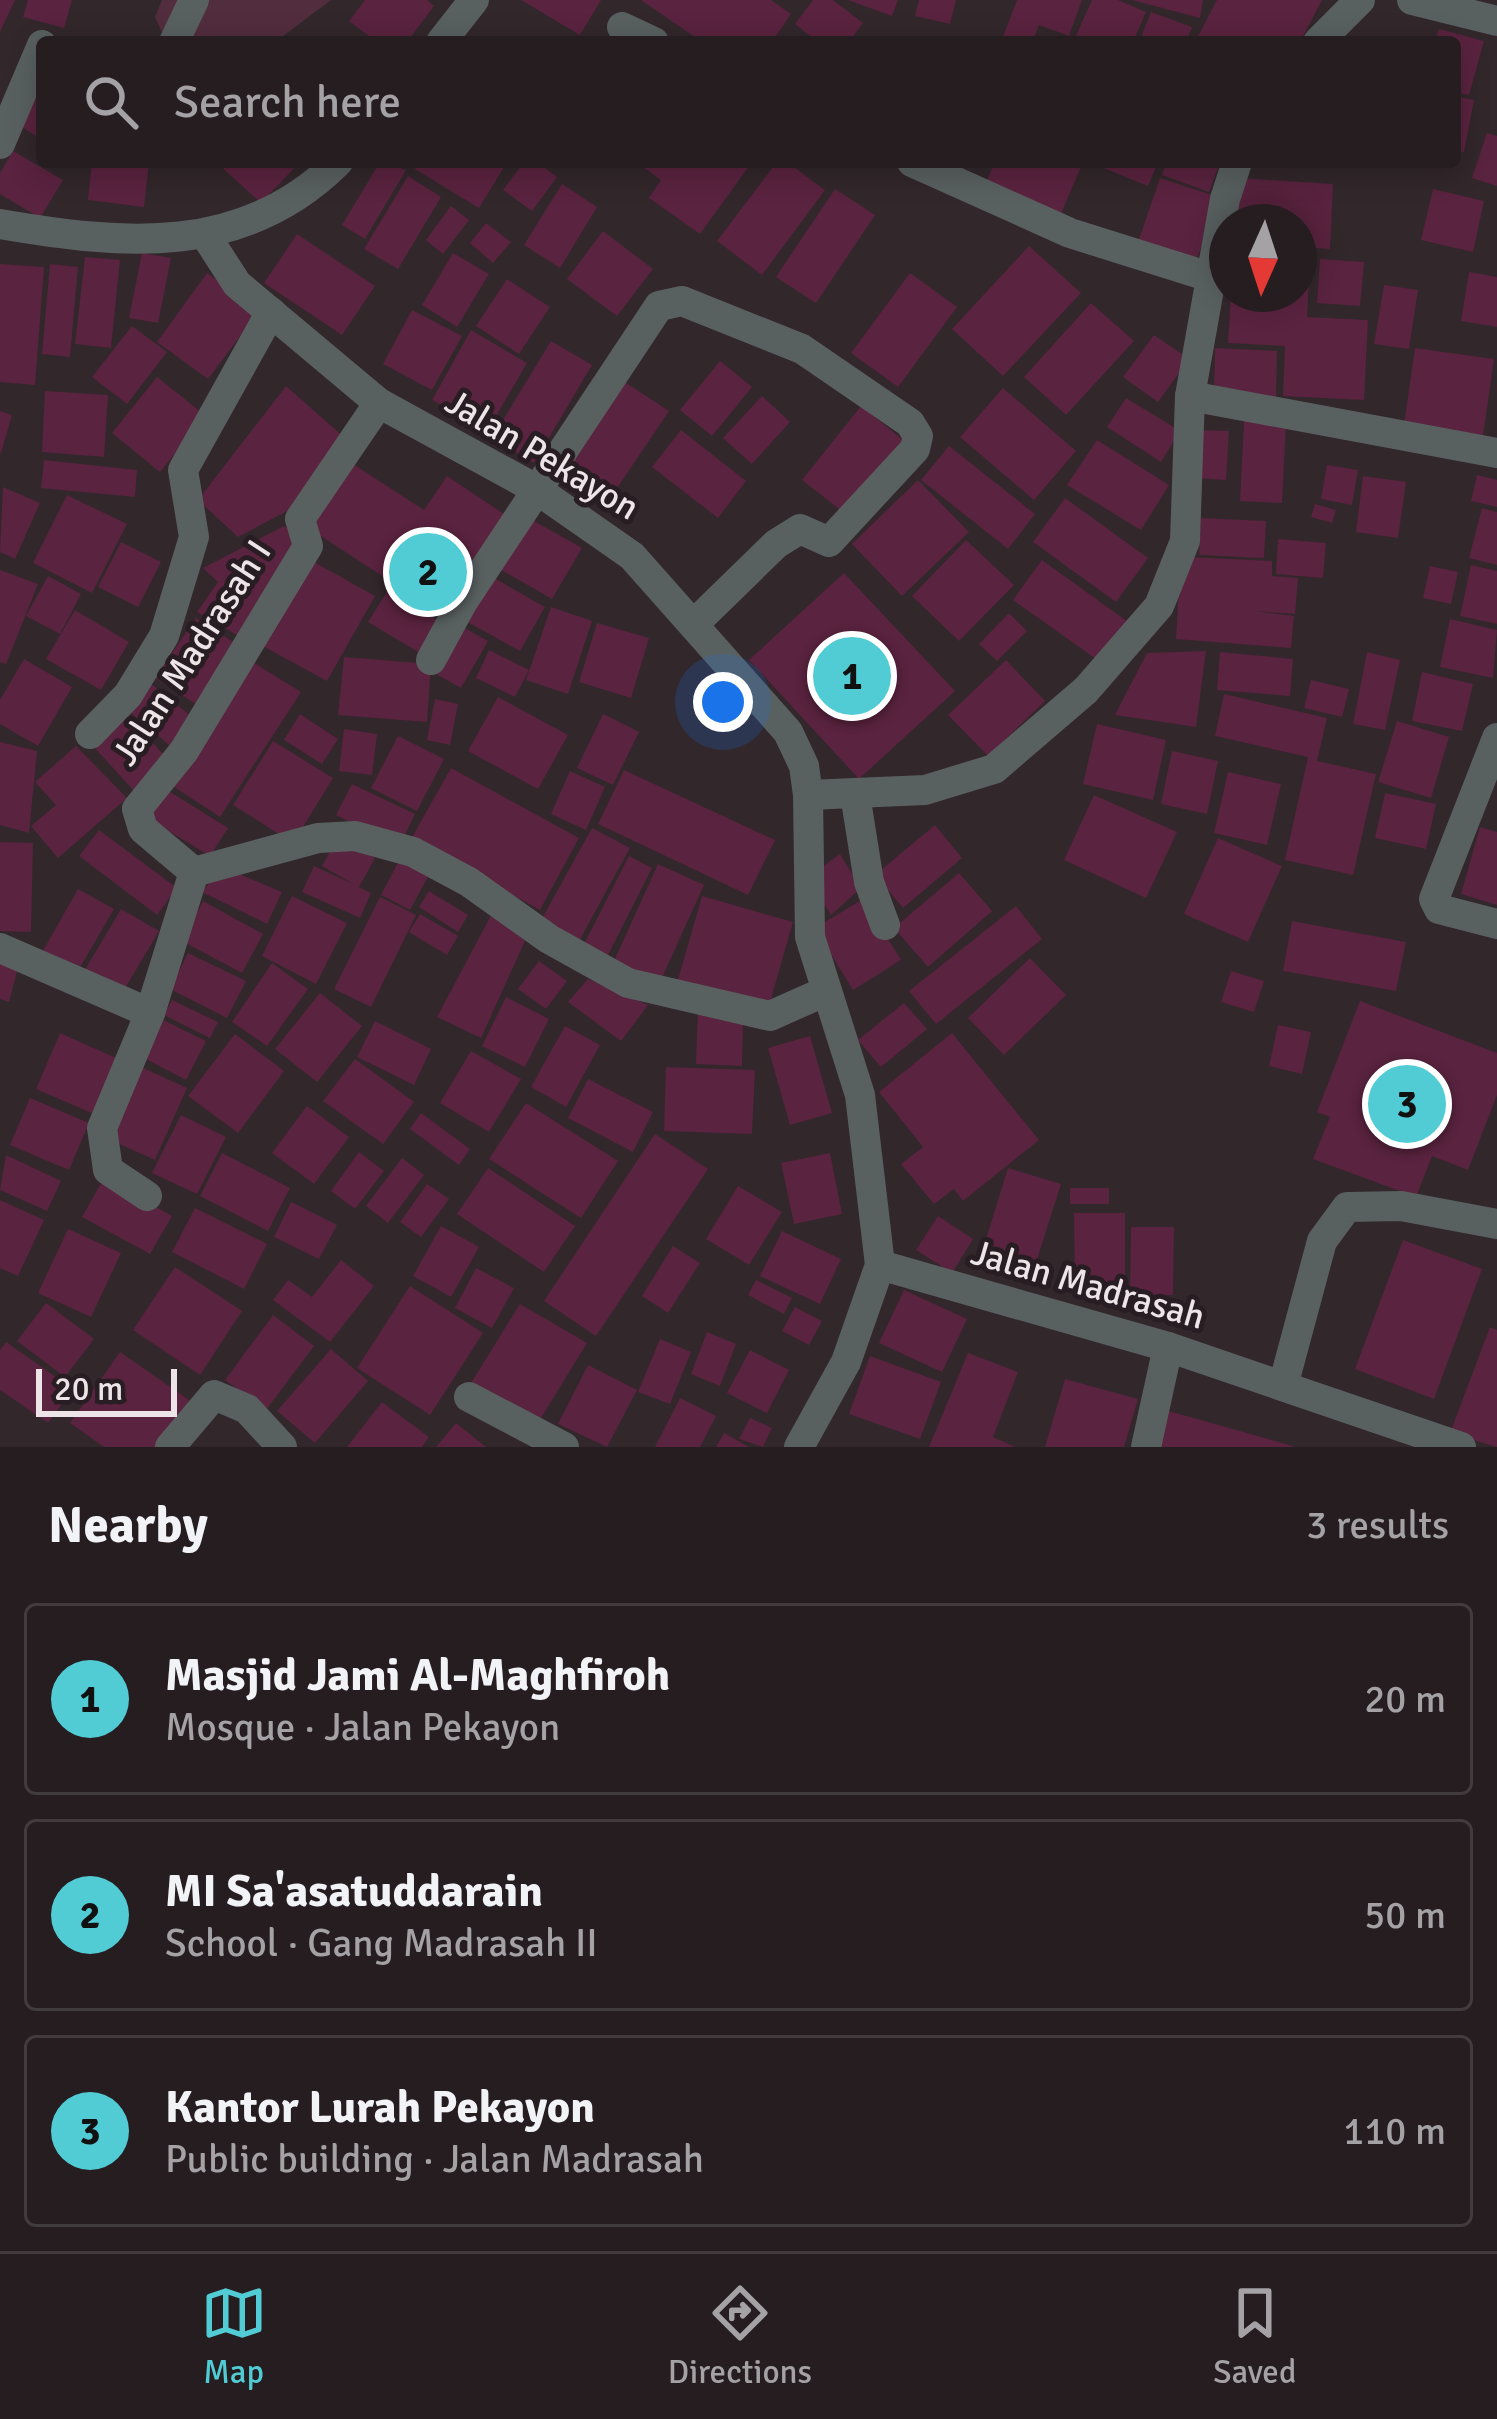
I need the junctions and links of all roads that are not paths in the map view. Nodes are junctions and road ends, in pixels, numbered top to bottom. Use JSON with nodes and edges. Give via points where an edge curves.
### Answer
{"nodes":[{"id":1,"x":194,"y":0,"type":"edge"},
{"id":2,"x":474,"y":0,"type":"edge"},
{"id":3,"x":1360,"y":0,"type":"edge"},
{"id":4,"x":1412,"y":0,"type":"edge"},
{"id":5,"x":1497,"y":21,"type":"edge"},
{"id":6,"x":622,"y":27,"type":"dead end"},
{"id":7,"x":177,"y":36,"type":"edge"},
{"id":8,"x":446,"y":36,"type":"edge"},
{"id":9,"x":641,"y":36,"type":"edge"},
{"id":10,"x":1324,"y":36,"type":"edge"},
{"id":11,"x":36,"y":59,"type":"edge"},
{"id":12,"x":0,"y":145,"type":"edge"},
{"id":13,"x":331,"y":168,"type":"edge"},
{"id":14,"x":925,"y":168,"type":"edge"},
{"id":15,"x":1236,"y":168,"type":"edge"},
{"id":16,"x":1229,"y":204,"type":"edge"},
{"id":17,"x":0,"y":224,"type":"edge"},
{"id":18,"x":206,"y":236,"type":"junction"},
{"id":19,"x":1209,"y":276,"type":"edge"},
{"id":20,"x":1209,"y":303,"type":"edge"},
{"id":21,"x":271,"y":312,"type":"junction"},
{"id":22,"x":1190,"y":396,"type":"junction"},
{"id":23,"x":379,"y":404,"type":"junction"},
{"id":24,"x":1497,"y":454,"type":"edge"},
{"id":25,"x":536,"y":489,"type":"junction"},
{"id":26,"x":695,"y":623,"type":"junction"},
{"id":27,"x":431,"y":660,"type":"dead end"},
{"id":28,"x":90,"y":734,"type":"dead end"},
{"id":29,"x":1497,"y":738,"type":"edge"},
{"id":30,"x":855,"y":794,"type":"junction"},
{"id":31,"x":808,"y":795,"type":"junction"},
{"id":32,"x":194,"y":872,"type":"junction"},
{"id":33,"x":1497,"y":924,"type":"edge"},
{"id":34,"x":885,"y":925,"type":"dead end"},
{"id":35,"x":0,"y":948,"type":"edge"},
{"id":36,"x":824,"y":992,"type":"junction"},
{"id":37,"x":150,"y":1013,"type":"junction"},
{"id":38,"x":147,"y":1196,"type":"dead end"},
{"id":39,"x":1497,"y":1224,"type":"edge"},
{"id":40,"x":880,"y":1265,"type":"junction"},
{"id":41,"x":1168,"y":1347,"type":"junction"},
{"id":42,"x":1283,"y":1386,"type":"junction"},
{"id":43,"x":469,"y":1397,"type":"dead end"},
{"id":44,"x":170,"y":1447,"type":"edge"},
{"id":45,"x":282,"y":1447,"type":"edge"},
{"id":46,"x":564,"y":1447,"type":"edge"},
{"id":47,"x":799,"y":1447,"type":"edge"},
{"id":48,"x":1146,"y":1447,"type":"edge"},
{"id":49,"x":1461,"y":1447,"type":"edge"}],
"edges":[{"from":1,"to":7,"type":"street"},
{"from":2,"to":8,"type":"street"},
{"from":3,"to":10,"type":"street"},
{"from":4,"to":5,"type":"street"},
{"from":6,"to":9,"type":"street"},
{"from":11,"to":12,"type":"street"},
{"from":13,"to":18,"type":"street","via":[[281,209]]},
{"from":14,"to":19,"type":"street","via":[[1070,233]]},
{"from":15,"to":16,"type":"street"},
{"from":17,"to":18,"type":"street"},
{"from":18,"to":21,"type":"street","name":"Jalan Pekayon","via":[[237,284]]},
{"from":20,"to":22,"type":"street"},
{"from":21,"to":23,"type":"street","name":"Jalan Pekayon"},
{"from":21,"to":28,"type":"street","via":[[183,470],[194,537],[164,636],[128,695]]},
{"from":22,"to":24,"type":"street"},
{"from":22,"to":30,"type":"street","via":[[1185,542],[1142,629],[994,769],[925,790]]},
{"from":23,"to":25,"type":"street","name":"Jalan Pekayon"},
{"from":23,"to":32,"type":"street","name":"Jalan Madrasah I","via":[[301,519],[308,546],[184,751],[137,809],[143,829]]},
{"from":25,"to":26,"type":"street","name":"Jalan Pekayon","via":[[632,556]]},
{"from":25,"to":26,"type":"street","via":[[668,301],[802,350],[910,423],[915,449],[829,542],[800,529]]},
{"from":25,"to":27,"type":"street"},
{"from":26,"to":31,"type":"street","name":"Jalan Pekayon","via":[[788,732]]},
{"from":29,"to":33,"type":"street","via":[[1434,899],[1439,909]]},
{"from":30,"to":31,"type":"street"},
{"from":30,"to":34,"type":"street"},
{"from":31,"to":36,"type":"street","name":"Jalan Pekayon","via":[[807,906]]},
{"from":32,"to":36,"type":"street","via":[[356,836],[413,852],[469,882],[628,982],[770,1016]]},
{"from":32,"to":37,"type":"street"},
{"from":35,"to":37,"type":"street"},
{"from":36,"to":40,"type":"street","name":"Jalan Pekayon","via":[[860,1095]]},
{"from":37,"to":38,"type":"street","via":[[102,1128],[108,1170]]},
{"from":39,"to":42,"type":"street","via":[[1401,1206],[1347,1207],[1322,1241]]},
{"from":40,"to":41,"type":"street","name":"Jalan Madrasah"},
{"from":40,"to":47,"type":"street","via":[[846,1361]]},
{"from":41,"to":42,"type":"street","name":"Jalan Madrasah"},
{"from":41,"to":48,"type":"street"},
{"from":42,"to":49,"type":"street","name":"Jalan Madrasah"},
{"from":43,"to":46,"type":"street"},
{"from":44,"to":45,"type":"street","via":[[214,1395],[247,1409]]}]}
